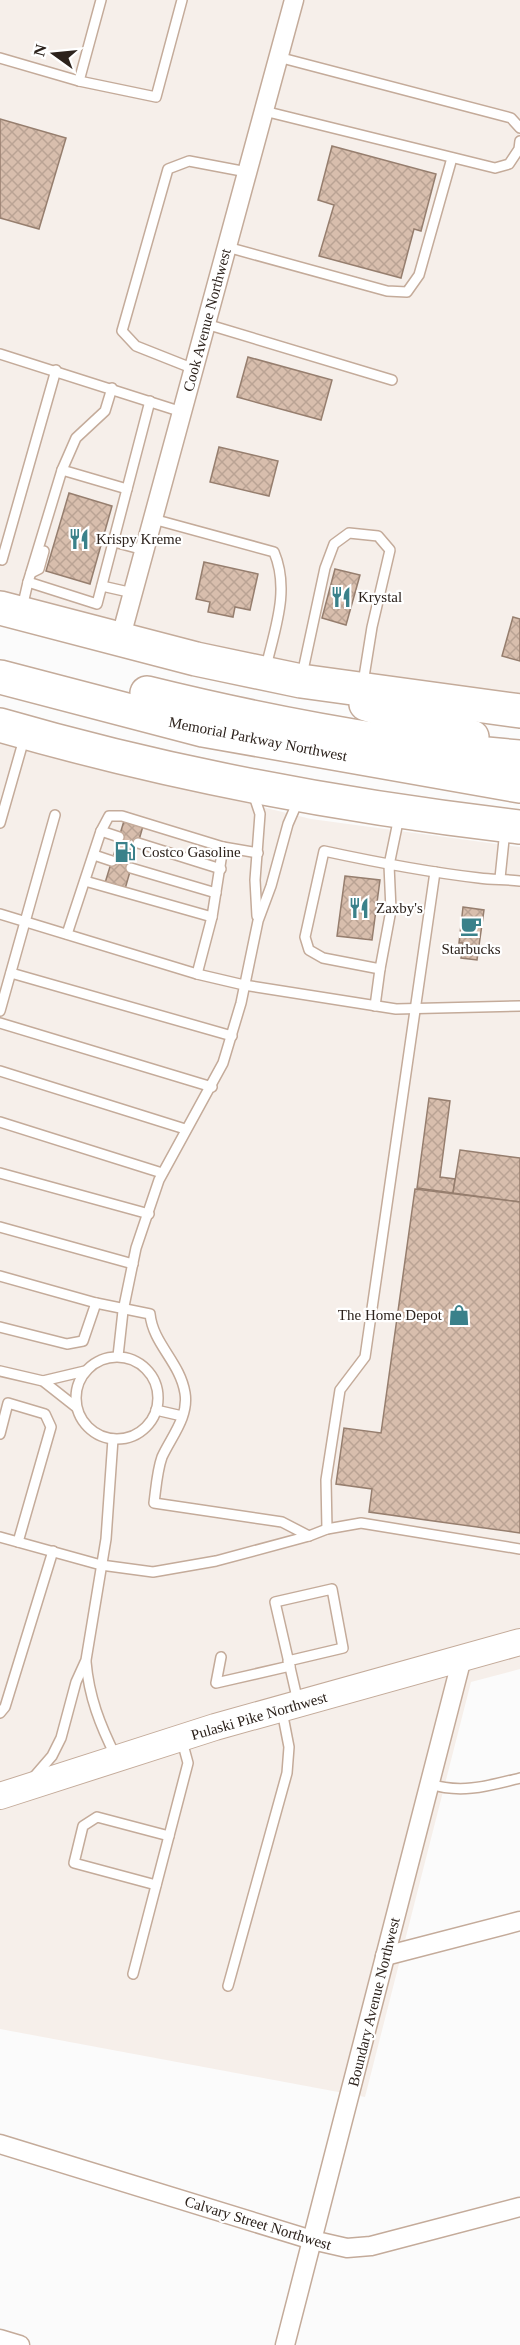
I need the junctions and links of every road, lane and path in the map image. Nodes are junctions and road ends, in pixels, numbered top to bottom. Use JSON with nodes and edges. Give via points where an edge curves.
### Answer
{"nodes":[{"id":1,"x":101,"y":0,"type":"edge"},
{"id":2,"x":182,"y":0,"type":"edge"},
{"id":3,"x":294,"y":0,"type":"edge"},
{"id":4,"x":278,"y":57,"type":"junction"},
{"id":5,"x":0,"y":58,"type":"edge"},
{"id":6,"x":79,"y":81,"type":"junction"},
{"id":7,"x":264,"y":111,"type":"junction"},
{"id":8,"x":520,"y":128,"type":"edge"},
{"id":9,"x":520,"y":141,"type":"edge"},
{"id":10,"x":452,"y":158,"type":"junction"},
{"id":11,"x":247,"y":172,"type":"junction"},
{"id":12,"x":227,"y":247,"type":"junction"},
{"id":13,"x":206,"y":324,"type":"junction"},
{"id":14,"x":0,"y":354,"type":"edge"},
{"id":15,"x":194,"y":369,"type":"junction"},
{"id":16,"x":56,"y":370,"type":"junction"},
{"id":17,"x":392,"y":380,"type":"dead end"},
{"id":18,"x":112,"y":388,"type":"junction"},
{"id":19,"x":150,"y":401,"type":"junction"},
{"id":20,"x":182,"y":412,"type":"junction"},
{"id":21,"x":65,"y":471,"type":"junction"},
{"id":22,"x":127,"y":489,"type":"junction"},
{"id":23,"x":153,"y":519,"type":"junction"},
{"id":24,"x":114,"y":542,"type":"junction"},
{"id":25,"x":144,"y":550,"type":"junction"},
{"id":26,"x":0,"y":559,"type":"edge"},
{"id":27,"x":102,"y":586,"type":"junction"},
{"id":28,"x":133,"y":593,"type":"junction"},
{"id":29,"x":20,"y":594,"type":"edge"},
{"id":30,"x":69,"y":611,"type":"junction"},
{"id":31,"x":120,"y":640,"type":"junction"},
{"id":32,"x":0,"y":655,"type":"edge"},
{"id":33,"x":265,"y":672,"type":"junction"},
{"id":34,"x":0,"y":677,"type":"edge"},
{"id":35,"x":308,"y":682,"type":"junction"},
{"id":36,"x":362,"y":689,"type":"junction"},
{"id":37,"x":520,"y":711,"type":"edge"},
{"id":38,"x":13,"y":728,"type":"edge"},
{"id":39,"x":520,"y":749,"type":"edge"},
{"id":40,"x":520,"y":758,"type":"edge"},
{"id":41,"x":250,"y":785,"type":"junction"},
{"id":42,"x":520,"y":786,"type":"edge"},
{"id":43,"x":303,"y":794,"type":"junction"},
{"id":44,"x":354,"y":804,"type":"junction"},
{"id":45,"x":401,"y":812,"type":"junction"},
{"id":46,"x":56,"y":815,"type":"dead end"},
{"id":47,"x":515,"y":816,"type":"edge"},
{"id":48,"x":0,"y":823,"type":"edge"},
{"id":49,"x":101,"y":831,"type":"junction"},
{"id":50,"x":119,"y":837,"type":"dead end"},
{"id":51,"x":138,"y":843,"type":"dead end"},
{"id":52,"x":223,"y":847,"type":"junction"},
{"id":53,"x":258,"y":853,"type":"junction"},
{"id":54,"x":94,"y":855,"type":"junction"},
{"id":55,"x":112,"y":861,"type":"dead end"},
{"id":56,"x":389,"y":865,"type":"junction"},
{"id":57,"x":131,"y":868,"type":"dead end"},
{"id":58,"x":221,"y":869,"type":"junction"},
{"id":59,"x":435,"y":872,"type":"junction"},
{"id":60,"x":500,"y":878,"type":"junction"},
{"id":61,"x":85,"y":881,"type":"junction"},
{"id":62,"x":520,"y":881,"type":"edge"},
{"id":63,"x":216,"y":893,"type":"junction"},
{"id":64,"x":0,"y":914,"type":"edge"},
{"id":65,"x":212,"y":917,"type":"junction"},
{"id":66,"x":26,"y":921,"type":"junction"},
{"id":67,"x":258,"y":921,"type":"junction"},
{"id":68,"x":67,"y":934,"type":"junction"},
{"id":69,"x":380,"y":969,"type":"junction"},
{"id":70,"x":11,"y":973,"type":"junction"},
{"id":71,"x":197,"y":974,"type":"junction"},
{"id":72,"x":244,"y":985,"type":"junction"},
{"id":73,"x":375,"y":1005,"type":"junction"},
{"id":74,"x":520,"y":1006,"type":"edge"},
{"id":75,"x":415,"y":1008,"type":"junction"},
{"id":76,"x":0,"y":1011,"type":"edge"},
{"id":77,"x":0,"y":1023,"type":"edge"},
{"id":78,"x":232,"y":1036,"type":"junction"},
{"id":79,"x":0,"y":1071,"type":"edge"},
{"id":80,"x":212,"y":1087,"type":"junction"},
{"id":81,"x":0,"y":1122,"type":"edge"},
{"id":82,"x":185,"y":1130,"type":"junction"},
{"id":83,"x":0,"y":1173,"type":"edge"},
{"id":84,"x":162,"y":1173,"type":"junction"},
{"id":85,"x":148,"y":1214,"type":"junction"},
{"id":86,"x":0,"y":1227,"type":"edge"},
{"id":87,"x":133,"y":1264,"type":"junction"},
{"id":88,"x":0,"y":1276,"type":"edge"},
{"id":89,"x":96,"y":1303,"type":"junction"},
{"id":90,"x":123,"y":1311,"type":"junction"},
{"id":91,"x":0,"y":1327,"type":"edge"},
{"id":92,"x":118,"y":1356,"type":"junction"},
{"id":93,"x":0,"y":1371,"type":"edge"},
{"id":94,"x":85,"y":1371,"type":"junction"},
{"id":95,"x":43,"y":1381,"type":"junction"},
{"id":96,"x":76,"y":1407,"type":"junction"},
{"id":97,"x":156,"y":1410,"type":"junction"},
{"id":98,"x":182,"y":1416,"type":"junction"},
{"id":99,"x":0,"y":1434,"type":"edge"},
{"id":100,"x":113,"y":1439,"type":"junction"},
{"id":101,"x":327,"y":1529,"type":"junction"},
{"id":102,"x":309,"y":1536,"type":"junction"},
{"id":103,"x":0,"y":1537,"type":"edge"},
{"id":104,"x":18,"y":1542,"type":"junction"},
{"id":105,"x":520,"y":1549,"type":"edge"},
{"id":106,"x":53,"y":1551,"type":"junction"},
{"id":107,"x":101,"y":1564,"type":"junction"},
{"id":108,"x":301,"y":1596,"type":"junction"},
{"id":109,"x":303,"y":1606,"type":"dead end"},
{"id":110,"x":313,"y":1642,"type":"dead end"},
{"id":111,"x":520,"y":1642,"type":"edge"},
{"id":112,"x":316,"y":1654,"type":"junction"},
{"id":113,"x":221,"y":1657,"type":"dead end"},
{"id":114,"x":462,"y":1658,"type":"junction"},
{"id":115,"x":86,"y":1660,"type":"junction"},
{"id":116,"x":289,"y":1664,"type":"junction"},
{"id":117,"x":290,"y":1706,"type":"junction"},
{"id":118,"x":0,"y":1713,"type":"edge"},
{"id":119,"x":181,"y":1738,"type":"junction"},
{"id":120,"x":117,"y":1759,"type":"junction"},
{"id":121,"x":520,"y":1778,"type":"edge"},
{"id":122,"x":430,"y":1784,"type":"junction"},
{"id":123,"x":24,"y":1788,"type":"junction"},
{"id":124,"x":0,"y":1796,"type":"edge"},
{"id":125,"x":169,"y":1836,"type":"junction"},
{"id":126,"x":156,"y":1885,"type":"junction"},
{"id":127,"x":520,"y":1921,"type":"edge"},
{"id":128,"x":385,"y":1956,"type":"junction"},
{"id":129,"x":133,"y":1974,"type":"dead end"},
{"id":130,"x":228,"y":1986,"type":"dead end"},
{"id":131,"x":0,"y":2144,"type":"edge"},
{"id":132,"x":520,"y":2207,"type":"edge"},
{"id":133,"x":312,"y":2240,"type":"junction"},
{"id":134,"x":0,"y":2339,"type":"edge"},
{"id":135,"x":20,"y":2345,"type":"edge"},
{"id":136,"x":285,"y":2345,"type":"edge"}],
"edges":[{"from":1,"to":6,"type":"lane"},
{"from":2,"to":6,"type":"lane","via":[[156,97]]},
{"from":3,"to":4,"type":"street","name":"Cook Avenue Northwest"},
{"from":4,"to":7,"type":"street","name":"Cook Avenue Northwest"},
{"from":4,"to":8,"type":"lane","via":[[511,118]]},
{"from":5,"to":6,"type":"lane"},
{"from":7,"to":10,"type":"lane"},
{"from":7,"to":11,"type":"street","name":"Cook Avenue Northwest"},
{"from":9,"to":10,"type":"lane","via":[[509,164],[495,168]]},
{"from":10,"to":12,"type":"lane","via":[[419,275],[407,292],[387,291]]},
{"from":11,"to":12,"type":"street","name":"Cook Avenue Northwest"},
{"from":11,"to":15,"type":"lane","via":[[189,161],[168,169],[122,331],[136,345]]},
{"from":12,"to":13,"type":"street","name":"Cook Avenue Northwest"},
{"from":13,"to":15,"type":"street","name":"Cook Avenue Northwest"},
{"from":13,"to":17,"type":"lane"},
{"from":14,"to":16,"type":"lane"},
{"from":15,"to":20,"type":"street","name":"Cook Avenue Northwest"},
{"from":16,"to":18,"type":"lane"},
{"from":16,"to":26,"type":"lane"},
{"from":18,"to":19,"type":"lane"},
{"from":18,"to":21,"type":"lane","via":[[105,411],[76,438]]},
{"from":19,"to":20,"type":"lane"},
{"from":19,"to":22,"type":"lane"},
{"from":20,"to":23,"type":"street","name":"Cook Avenue Northwest"},
{"from":21,"to":22,"type":"lane"},
{"from":21,"to":29,"type":"lane"},
{"from":22,"to":24,"type":"lane"},
{"from":23,"to":25,"type":"street","name":"Cook Avenue Northwest"},
{"from":23,"to":33,"type":"lane","via":[[274,552],[281,569],[282,593]]},
{"from":24,"to":25,"type":"lane"},
{"from":24,"to":27,"type":"lane"},
{"from":25,"to":28,"type":"street","name":"Cook Avenue Northwest"},
{"from":27,"to":28,"type":"lane"},
{"from":27,"to":30,"type":"lane","via":[[98,604]]},
{"from":28,"to":31,"type":"street","name":"Cook Avenue Northwest"},
{"from":29,"to":30,"type":"highway"},
{"from":30,"to":31,"type":"highway"},
{"from":31,"to":33,"type":"highway"},
{"from":32,"to":40,"type":"highway","name":"Memorial Parkway Northwest","via":[[237,713],[418,746]]},
{"from":33,"to":35,"type":"highway"},
{"from":34,"to":42,"type":"highway","name":"Memorial Parkway Northwest","via":[[202,730]]},
{"from":35,"to":36,"type":"highway"},
{"from":35,"to":36,"type":"lane","via":[[313,616],[334,544],[350,533],[378,536],[390,550]]},
{"from":35,"to":39,"type":"highway","via":[[390,713]]},
{"from":36,"to":37,"type":"highway"},
{"from":38,"to":41,"type":"highway"},
{"from":38,"to":48,"type":"lane"},
{"from":41,"to":43,"type":"highway"},
{"from":41,"to":53,"type":"lane","via":[[260,814]]},
{"from":43,"to":44,"type":"highway"},
{"from":43,"to":67,"type":"lane","via":[[288,825]]},
{"from":44,"to":45,"type":"highway"},
{"from":44,"to":47,"type":"highway","via":[[452,796]]},
{"from":45,"to":47,"type":"highway"},
{"from":45,"to":56,"type":"lane"},
{"from":46,"to":66,"type":"lane"},
{"from":47,"to":60,"type":"lane"},
{"from":49,"to":50,"type":"lane"},
{"from":49,"to":52,"type":"lane","via":[[109,816],[122,816]]},
{"from":49,"to":54,"type":"lane"},
{"from":51,"to":58,"type":"lane"},
{"from":52,"to":53,"type":"lane"},
{"from":52,"to":58,"type":"lane"},
{"from":53,"to":67,"type":"lane"},
{"from":54,"to":55,"type":"lane"},
{"from":54,"to":61,"type":"lane"},
{"from":56,"to":59,"type":"lane"},
{"from":56,"to":69,"type":"lane","via":[[391,910]]},
{"from":56,"to":69,"type":"lane","via":[[324,852],[305,937],[309,950],[323,958]]},
{"from":57,"to":63,"type":"lane"},
{"from":58,"to":63,"type":"lane"},
{"from":59,"to":60,"type":"lane"},
{"from":59,"to":75,"type":"lane"},
{"from":60,"to":62,"type":"lane"},
{"from":61,"to":65,"type":"lane"},
{"from":61,"to":68,"type":"lane"},
{"from":63,"to":65,"type":"lane"},
{"from":64,"to":66,"type":"lane"},
{"from":65,"to":71,"type":"lane"},
{"from":66,"to":68,"type":"lane"},
{"from":66,"to":70,"type":"lane"},
{"from":67,"to":72,"type":"lane"},
{"from":68,"to":71,"type":"lane"},
{"from":69,"to":73,"type":"lane"},
{"from":70,"to":76,"type":"lane"},
{"from":70,"to":78,"type":"lane"},
{"from":71,"to":72,"type":"lane"},
{"from":72,"to":73,"type":"lane"},
{"from":72,"to":78,"type":"lane"},
{"from":73,"to":75,"type":"lane"},
{"from":74,"to":75,"type":"lane"},
{"from":75,"to":101,"type":"lane","via":[[365,1357],[340,1390],[326,1480]]},
{"from":77,"to":80,"type":"lane"},
{"from":78,"to":80,"type":"lane"},
{"from":79,"to":82,"type":"lane"},
{"from":80,"to":82,"type":"lane"},
{"from":81,"to":84,"type":"lane"},
{"from":82,"to":84,"type":"lane"},
{"from":83,"to":85,"type":"lane"},
{"from":84,"to":85,"type":"lane"},
{"from":85,"to":87,"type":"lane"},
{"from":86,"to":87,"type":"lane"},
{"from":87,"to":90,"type":"lane"},
{"from":88,"to":89,"type":"lane"},
{"from":89,"to":90,"type":"lane"},
{"from":89,"to":91,"type":"lane","via":[[82,1341],[67,1344]]},
{"from":90,"to":92,"type":"lane"},
{"from":90,"to":98,"type":"lane","via":[[150,1314],[152,1330],[177,1367],[185,1395]]},
{"from":92,"to":94,"type":"lane","via":[[100,1360]]},
{"from":92,"to":97,"type":"lane","via":[[137,1362],[151,1374],[157,1387]]},
{"from":93,"to":95,"type":"lane"},
{"from":94,"to":95,"type":"lane"},
{"from":94,"to":96,"type":"lane","via":[[75,1394]]},
{"from":95,"to":96,"type":"lane"},
{"from":96,"to":100,"type":"lane","via":[[89,1429]]},
{"from":97,"to":98,"type":"lane"},
{"from":97,"to":100,"type":"lane","via":[[138,1433]]},
{"from":98,"to":102,"type":"lane","via":[[161,1459],[154,1503],[282,1522]]},
{"from":99,"to":104,"type":"lane","via":[[8,1403],[45,1414],[51,1428]]},
{"from":100,"to":107,"type":"lane"},
{"from":101,"to":102,"type":"lane"},
{"from":101,"to":105,"type":"lane","via":[[362,1524]]},
{"from":102,"to":107,"type":"lane","via":[[174,1570],[153,1572]]},
{"from":103,"to":104,"type":"lane"},
{"from":104,"to":106,"type":"lane"},
{"from":106,"to":107,"type":"lane"},
{"from":106,"to":118,"type":"lane"},
{"from":107,"to":115,"type":"lane"},
{"from":108,"to":109,"type":"lane"},
{"from":108,"to":112,"type":"lane","via":[[332,1589],[343,1648]]},
{"from":108,"to":116,"type":"lane","via":[[275,1602]]},
{"from":110,"to":112,"type":"lane"},
{"from":111,"to":114,"type":"main road","name":"Pulaski Pike Northwest"},
{"from":112,"to":116,"type":"lane"},
{"from":113,"to":116,"type":"lane","via":[[216,1683]]},
{"from":114,"to":117,"type":"main road","name":"Pulaski Pike Northwest"},
{"from":114,"to":122,"type":"street","name":"Boundary Avenue Northwest"},
{"from":115,"to":120,"type":"lane","via":[[89,1690],[99,1723]]},
{"from":115,"to":123,"type":"lane","via":[[61,1738],[52,1756]]},
{"from":116,"to":117,"type":"lane"},
{"from":117,"to":119,"type":"main road","name":"Pulaski Pike Northwest"},
{"from":117,"to":130,"type":"lane","via":[[287,1773]]},
{"from":119,"to":120,"type":"main road","name":"Pulaski Pike Northwest"},
{"from":119,"to":125,"type":"lane","via":[[188,1763]]},
{"from":120,"to":123,"type":"main road","name":"Pulaski Pike Northwest"},
{"from":121,"to":122,"type":"lane","via":[[465,1790]]},
{"from":122,"to":128,"type":"street","name":"Boundary Avenue Northwest"},
{"from":123,"to":124,"type":"main road","name":"Pulaski Pike Northwest"},
{"from":125,"to":126,"type":"lane"},
{"from":125,"to":126,"type":"lane","via":[[96,1817],[83,1826],[74,1863]]},
{"from":126,"to":129,"type":"lane"},
{"from":127,"to":128,"type":"street"},
{"from":128,"to":133,"type":"street","name":"Boundary Avenue Northwest"},
{"from":131,"to":133,"type":"street","name":"Calvary Street Northwest"},
{"from":132,"to":133,"type":"street","name":"Calvary Street Northwest","via":[[371,2246],[347,2248]]},
{"from":133,"to":136,"type":"street","name":"Boundary Avenue Northwest"},
{"from":134,"to":135,"type":"street"}]}
